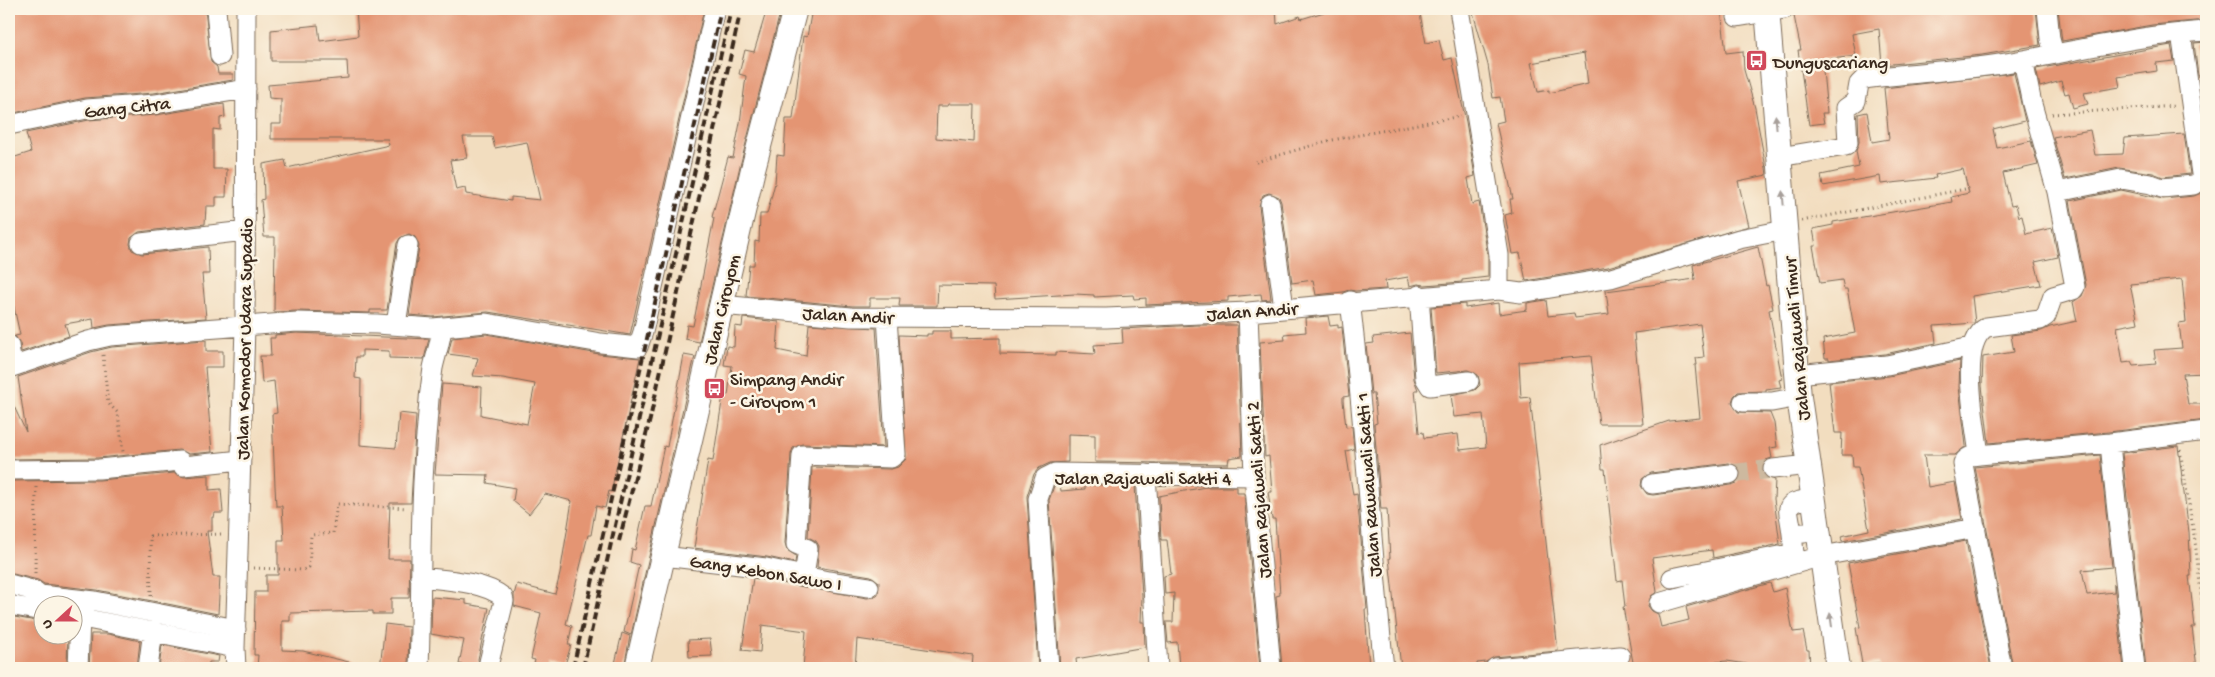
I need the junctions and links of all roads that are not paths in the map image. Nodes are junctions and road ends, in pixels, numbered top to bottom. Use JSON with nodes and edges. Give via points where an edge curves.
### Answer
{"nodes":[{"id":1,"x":216,"y":9,"type":"edge"},
{"id":2,"x":246,"y":9,"type":"edge"},
{"id":3,"x":715,"y":9,"type":"edge"},
{"id":4,"x":795,"y":9,"type":"edge"},
{"id":5,"x":1459,"y":9,"type":"edge"},
{"id":6,"x":2047,"y":9,"type":"edge"},
{"id":7,"x":1773,"y":10,"type":"edge"},
{"id":8,"x":1737,"y":17,"type":"dead end"},
{"id":9,"x":2206,"y":31,"type":"edge"},
{"id":10,"x":2180,"y":33,"type":"junction"},
{"id":11,"x":2054,"y":53,"type":"junction"},
{"id":12,"x":220,"y":56,"type":"dead end"},
{"id":13,"x":2023,"y":60,"type":"junction"},
{"id":14,"x":246,"y":89,"type":"junction"},
{"id":15,"x":9,"y":125,"type":"edge"},
{"id":16,"x":1779,"y":157,"type":"junction"},
{"id":17,"x":2057,"y":192,"type":"junction"},
{"id":18,"x":1270,"y":204,"type":"dead end"},
{"id":19,"x":1791,"y":226,"type":"junction"},
{"id":20,"x":245,"y":231,"type":"junction"},
{"id":21,"x":141,"y":243,"type":"dead end"},
{"id":22,"x":408,"y":245,"type":"dead end"},
{"id":23,"x":1499,"y":290,"type":"junction"},
{"id":24,"x":1420,"y":296,"type":"junction"},
{"id":25,"x":1350,"y":301,"type":"junction"},
{"id":26,"x":721,"y":305,"type":"junction"},
{"id":27,"x":1284,"y":308,"type":"junction"},
{"id":28,"x":1248,"y":312,"type":"junction"},
{"id":29,"x":887,"y":317,"type":"junction"},
{"id":30,"x":396,"y":325,"type":"junction"},
{"id":31,"x":244,"y":327,"type":"junction"},
{"id":32,"x":442,"y":327,"type":"junction"},
{"id":33,"x":9,"y":345,"type":"edge"},
{"id":34,"x":1972,"y":347,"type":"junction"},
{"id":35,"x":11,"y":367,"type":"edge"},
{"id":36,"x":1797,"y":374,"type":"junction"},
{"id":37,"x":1469,"y":381,"type":"dead end"},
{"id":38,"x":1799,"y":398,"type":"junction"},
{"id":39,"x":1743,"y":402,"type":"dead end"},
{"id":40,"x":2206,"y":431,"type":"edge"},
{"id":41,"x":2110,"y":443,"type":"junction"},
{"id":42,"x":1980,"y":455,"type":"junction"},
{"id":43,"x":241,"y":460,"type":"junction"},
{"id":44,"x":1809,"y":465,"type":"junction"},
{"id":45,"x":1774,"y":469,"type":"tunnel mouth"},
{"id":46,"x":9,"y":470,"type":"edge"},
{"id":47,"x":1146,"y":474,"type":"junction"},
{"id":48,"x":1730,"y":474,"type":"tunnel mouth"},
{"id":49,"x":1254,"y":476,"type":"junction"},
{"id":50,"x":1652,"y":484,"type":"dead end"},
{"id":51,"x":1814,"y":498,"type":"junction"},
{"id":52,"x":1976,"y":528,"type":"junction"},
{"id":53,"x":1793,"y":543,"type":"junction"},
{"id":54,"x":1820,"y":544,"type":"junction"},
{"id":55,"x":663,"y":556,"type":"junction"},
{"id":56,"x":804,"y":576,"type":"junction"},
{"id":57,"x":420,"y":577,"type":"junction"},
{"id":58,"x":1672,"y":578,"type":"dead end"},
{"id":59,"x":9,"y":584,"type":"edge"},
{"id":60,"x":870,"y":587,"type":"dead end"},
{"id":61,"x":1659,"y":603,"type":"dead end"},
{"id":62,"x":9,"y":606,"type":"edge"},
{"id":63,"x":32,"y":609,"type":"edge"},
{"id":64,"x":82,"y":617,"type":"edge"},
{"id":65,"x":152,"y":621,"type":"junction"},
{"id":66,"x":235,"y":638,"type":"junction"},
{"id":67,"x":77,"y":644,"type":"edge"},
{"id":68,"x":1620,"y":656,"type":"dead end"},
{"id":69,"x":489,"y":662,"type":"dead end"},
{"id":70,"x":1524,"y":666,"type":"edge"},
{"id":71,"x":78,"y":668,"type":"edge"},
{"id":72,"x":148,"y":668,"type":"edge"},
{"id":73,"x":236,"y":668,"type":"edge"},
{"id":74,"x":419,"y":668,"type":"edge"},
{"id":75,"x":637,"y":668,"type":"edge"},
{"id":76,"x":1049,"y":668,"type":"edge"},
{"id":77,"x":1158,"y":668,"type":"edge"},
{"id":78,"x":1271,"y":668,"type":"edge"},
{"id":79,"x":1384,"y":668,"type":"edge"},
{"id":80,"x":1495,"y":668,"type":"edge"},
{"id":81,"x":1838,"y":668,"type":"edge"},
{"id":82,"x":2002,"y":668,"type":"edge"},
{"id":83,"x":2135,"y":668,"type":"edge"}],
"edges":[{"from":1,"to":12,"type":"street"},
{"from":2,"to":14,"type":"street","name":"Jalan Komodor Udara Supadio"},
{"from":3,"to":32,"type":"street","via":[[640,345],[600,343],[486,323]]},
{"from":4,"to":26,"type":"main road","name":"Jalan Ciroyom"},
{"from":5,"to":23,"type":"street","via":[[1498,255]]},
{"from":6,"to":11,"type":"street"},
{"from":7,"to":8,"type":"street"},
{"from":16,"to":7,"type":"main road","name":"Jalan Rajawali Timur","one_way":true},
{"from":9,"to":10,"type":"street"},
{"from":10,"to":11,"type":"street"},
{"from":10,"to":17,"type":"street","via":[[2202,181],[2162,188],[2121,179]]},
{"from":11,"to":13,"type":"street"},
{"from":13,"to":16,"type":"street","via":[[1864,79],[1859,84],[1856,101],[1846,108],[1846,146]]},
{"from":13,"to":17,"type":"street"},
{"from":14,"to":15,"type":"street","name":"Gang Citra","via":[[154,104],[87,109]]},
{"from":14,"to":20,"type":"street","name":"Jalan Komodor Udara Supadio"},
{"from":19,"to":16,"type":"main road","name":"Jalan Rajawali Timur","one_way":true},
{"from":17,"to":34,"type":"street","via":[[2076,287],[2053,296],[2046,316],[2040,320],[1988,327],[1982,330]]},
{"from":18,"to":27,"type":"street"},
{"from":19,"to":23,"type":"street","name":"Jalan Andir","via":[[1612,278],[1521,293]]},
{"from":19,"to":36,"type":"main road","name":"Jalan Rajawali Timur"},
{"from":20,"to":21,"type":"street"},
{"from":20,"to":31,"type":"street","name":"Jalan Komodor Udara Supadio"},
{"from":22,"to":30,"type":"street"},
{"from":23,"to":24,"type":"street","name":"Jalan Andir"},
{"from":24,"to":25,"type":"street","name":"Jalan Andir"},
{"from":24,"to":37,"type":"street","via":[[1424,378],[1427,384]]},
{"from":25,"to":27,"type":"street","name":"Jalan Andir"},
{"from":25,"to":79,"type":"street","name":"Jalan Rawawali Sakti 1"},
{"from":26,"to":29,"type":"street","name":"Jalan Andir","via":[[851,317]]},
{"from":26,"to":55,"type":"main road","name":"Jalan Ciroyom"},
{"from":27,"to":28,"type":"street","name":"Jalan Andir"},
{"from":28,"to":29,"type":"street","name":"Jalan Andir","via":[[1106,318]]},
{"from":28,"to":49,"type":"street","name":"Jalan Rajawali Sakti 2"},
{"from":29,"to":56,"type":"street","via":[[896,454],[891,458],[801,456],[796,544],[808,548]]},
{"from":30,"to":31,"type":"street","via":[[297,322]]},
{"from":30,"to":32,"type":"street"},
{"from":31,"to":35,"type":"street","via":[[102,338]]},
{"from":31,"to":43,"type":"street","name":"Jalan Komodor Udara Supadio"},
{"from":32,"to":57,"type":"street","via":[[427,424]]},
{"from":33,"to":35,"type":"street"},
{"from":34,"to":36,"type":"street","via":[[1886,365]]},
{"from":34,"to":42,"type":"street","via":[[1971,389]]},
{"from":36,"to":38,"type":"main road","name":"Jalan Rajawali Timur"},
{"from":38,"to":39,"type":"street"},
{"from":38,"to":44,"type":"main road","name":"Jalan Rajawali Timur"},
{"from":40,"to":41,"type":"street"},
{"from":41,"to":42,"type":"street"},
{"from":41,"to":83,"type":"street"},
{"from":42,"to":52,"type":"street","via":[[1967,457],[1962,464]]},
{"from":43,"to":46,"type":"street","via":[[182,466],[180,461],[125,467]]},
{"from":43,"to":66,"type":"street","name":"Jalan Komodor Udara Supadio"},
{"from":44,"to":45,"type":"street"},
{"from":44,"to":51,"type":"main road","name":"Jalan Rajawali Timur"},
{"from":47,"to":49,"type":"street","name":"Jalan Rajawali Sakti 4"},
{"from":47,"to":76,"type":"street","name":"Jalan Rajawali Sakti 4","via":[[1055,473],[1045,478],[1040,486],[1038,499]]},
{"from":47,"to":77,"type":"street"},
{"from":48,"to":50,"type":"street"},
{"from":49,"to":78,"type":"street","name":"Jalan Rajawali Sakti 2"},
{"from":51,"to":53,"type":"street","via":[[1789,504]]},
{"from":51,"to":54,"type":"main road","name":"Jalan Rajawali Timur"},
{"from":52,"to":54,"type":"street"},
{"from":52,"to":82,"type":"street"},
{"from":53,"to":54,"type":"street"},
{"from":53,"to":58,"type":"street"},
{"from":54,"to":61,"type":"street"},
{"from":81,"to":54,"type":"main road","name":"Jalan Rajawali Timur","one_way":true},
{"from":55,"to":56,"type":"street","name":"Gang Kebon Sawo I","via":[[766,568]]},
{"from":55,"to":75,"type":"main road","name":"Jalan Ciroyom"},
{"from":56,"to":60,"type":"street","name":"Gang Kebon Sawo I"},
{"from":57,"to":69,"type":"street","via":[[492,590],[503,597]]},
{"from":57,"to":74,"type":"street"},
{"from":59,"to":65,"type":"street","via":[[40,595],[95,601]]},
{"from":62,"to":63,"type":"street"},
{"from":64,"to":65,"type":"street"},
{"from":65,"to":66,"type":"street"},
{"from":65,"to":72,"type":"street"},
{"from":66,"to":73,"type":"street","name":"Jalan Komodor Udara Supadio"},
{"from":67,"to":71,"type":"street"},
{"from":68,"to":70,"type":"street"},
{"from":70,"to":80,"type":"street"}]}
